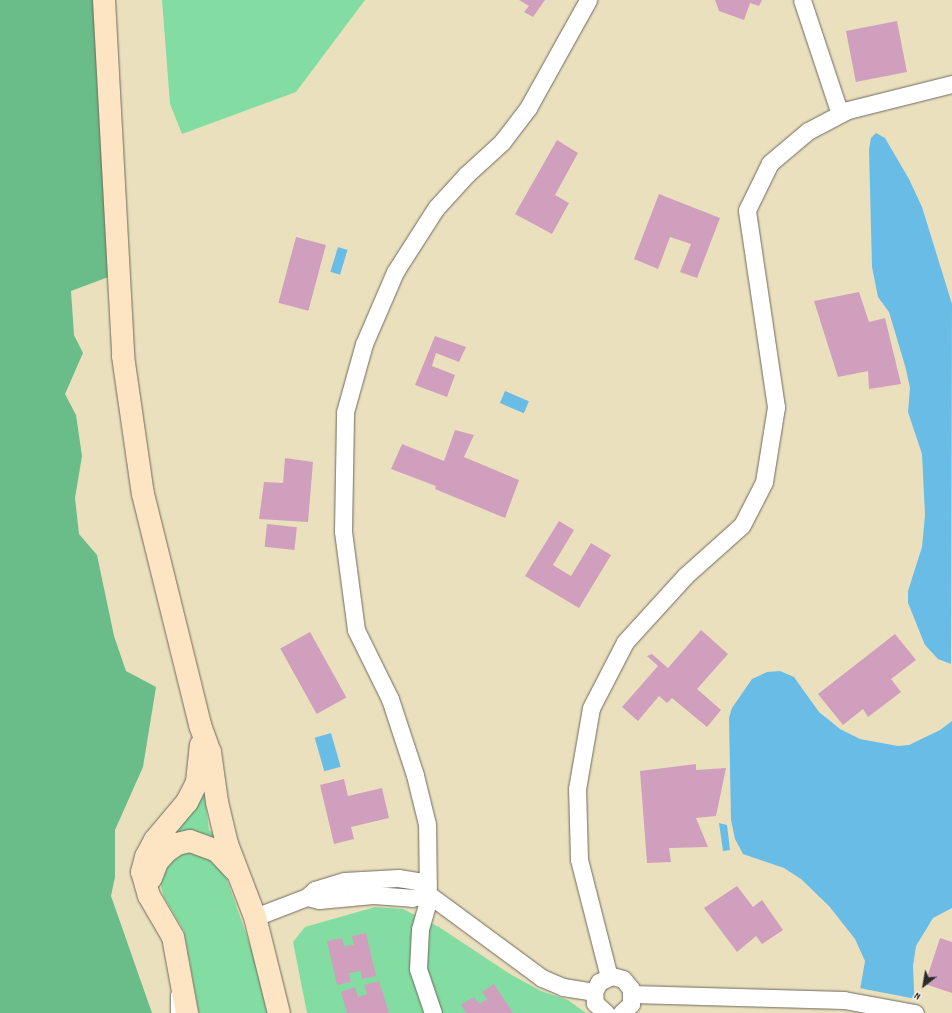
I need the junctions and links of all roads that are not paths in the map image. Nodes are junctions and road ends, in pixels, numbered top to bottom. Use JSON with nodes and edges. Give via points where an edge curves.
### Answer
{"nodes":[{"id":1,"x":104,"y":0,"type":"edge"},
{"id":2,"x":588,"y":0,"type":"edge"},
{"id":3,"x":802,"y":0,"type":"edge"},
{"id":4,"x":952,"y":84,"type":"edge"},
{"id":5,"x":840,"y":114,"type":"junction"},
{"id":6,"x":200,"y":726,"type":"junction"},
{"id":7,"x":241,"y":880,"type":"junction"},
{"id":8,"x":428,"y":888,"type":"junction"},
{"id":9,"x":149,"y":896,"type":"junction"},
{"id":10,"x":255,"y":917,"type":"junction"},
{"id":11,"x":181,"y":973,"type":"junction"},
{"id":12,"x":609,"y":977,"type":"junction"},
{"id":13,"x":594,"y":992,"type":"junction"},
{"id":14,"x":632,"y":994,"type":"junction"},
{"id":15,"x":175,"y":1013,"type":"edge"},
{"id":16,"x":187,"y":1013,"type":"edge"},
{"id":17,"x":279,"y":1013,"type":"edge"},
{"id":18,"x":433,"y":1013,"type":"edge"},
{"id":19,"x":606,"y":1013,"type":"edge"},
{"id":20,"x":621,"y":1013,"type":"edge"},
{"id":21,"x":914,"y":1013,"type":"edge"}],
"edges":[{"from":1,"to":6,"type":"main road","via":[[123,356],[130,412],[144,501]]},
{"from":2,"to":8,"type":"street","via":[[528,108],[502,142],[466,175],[436,208],[395,272],[364,344],[345,412],[343,531],[356,630],[390,699],[415,774],[428,824]]},
{"from":3,"to":5,"type":"street"},
{"from":4,"to":5,"type":"street"},
{"from":5,"to":12,"type":"street","via":[[808,131],[770,163],[747,210],[776,407],[764,482],[742,525],[685,576],[626,642],[591,708],[577,789],[579,859]]},
{"from":6,"to":7,"type":"main road","via":[[210,752],[217,802],[227,844]]},
{"from":6,"to":9,"type":"main road","via":[[201,759],[196,782],[187,802],[155,840],[146,857],[142,872]]},
{"from":7,"to":9,"type":"main road","via":[[230,862],[217,851],[190,842],[177,844],[157,862],[151,875]]},
{"from":7,"to":10,"type":"main road"},
{"from":8,"to":10,"type":"street","via":[[398,878],[344,881],[315,890],[307,897]]},
{"from":8,"to":13,"type":"street","via":[[542,978],[563,987]]},
{"from":8,"to":18,"type":"street","via":[[420,930],[418,969],[422,988]]},
{"from":9,"to":11,"type":"main road","via":[[173,937]]},
{"from":10,"to":17,"type":"main road"},
{"from":11,"to":15,"type":"lane","via":[[174,999]]},
{"from":11,"to":16,"type":"main road"},
{"from":12,"to":13,"type":"street","via":[[599,982]]},
{"from":12,"to":14,"type":"street","via":[[623,979],[628,983]]},
{"from":13,"to":19,"type":"street","via":[[595,1003]]},
{"from":14,"to":20,"type":"street","via":[[630,1004]]},
{"from":14,"to":21,"type":"street","via":[[844,1000]]}]}
